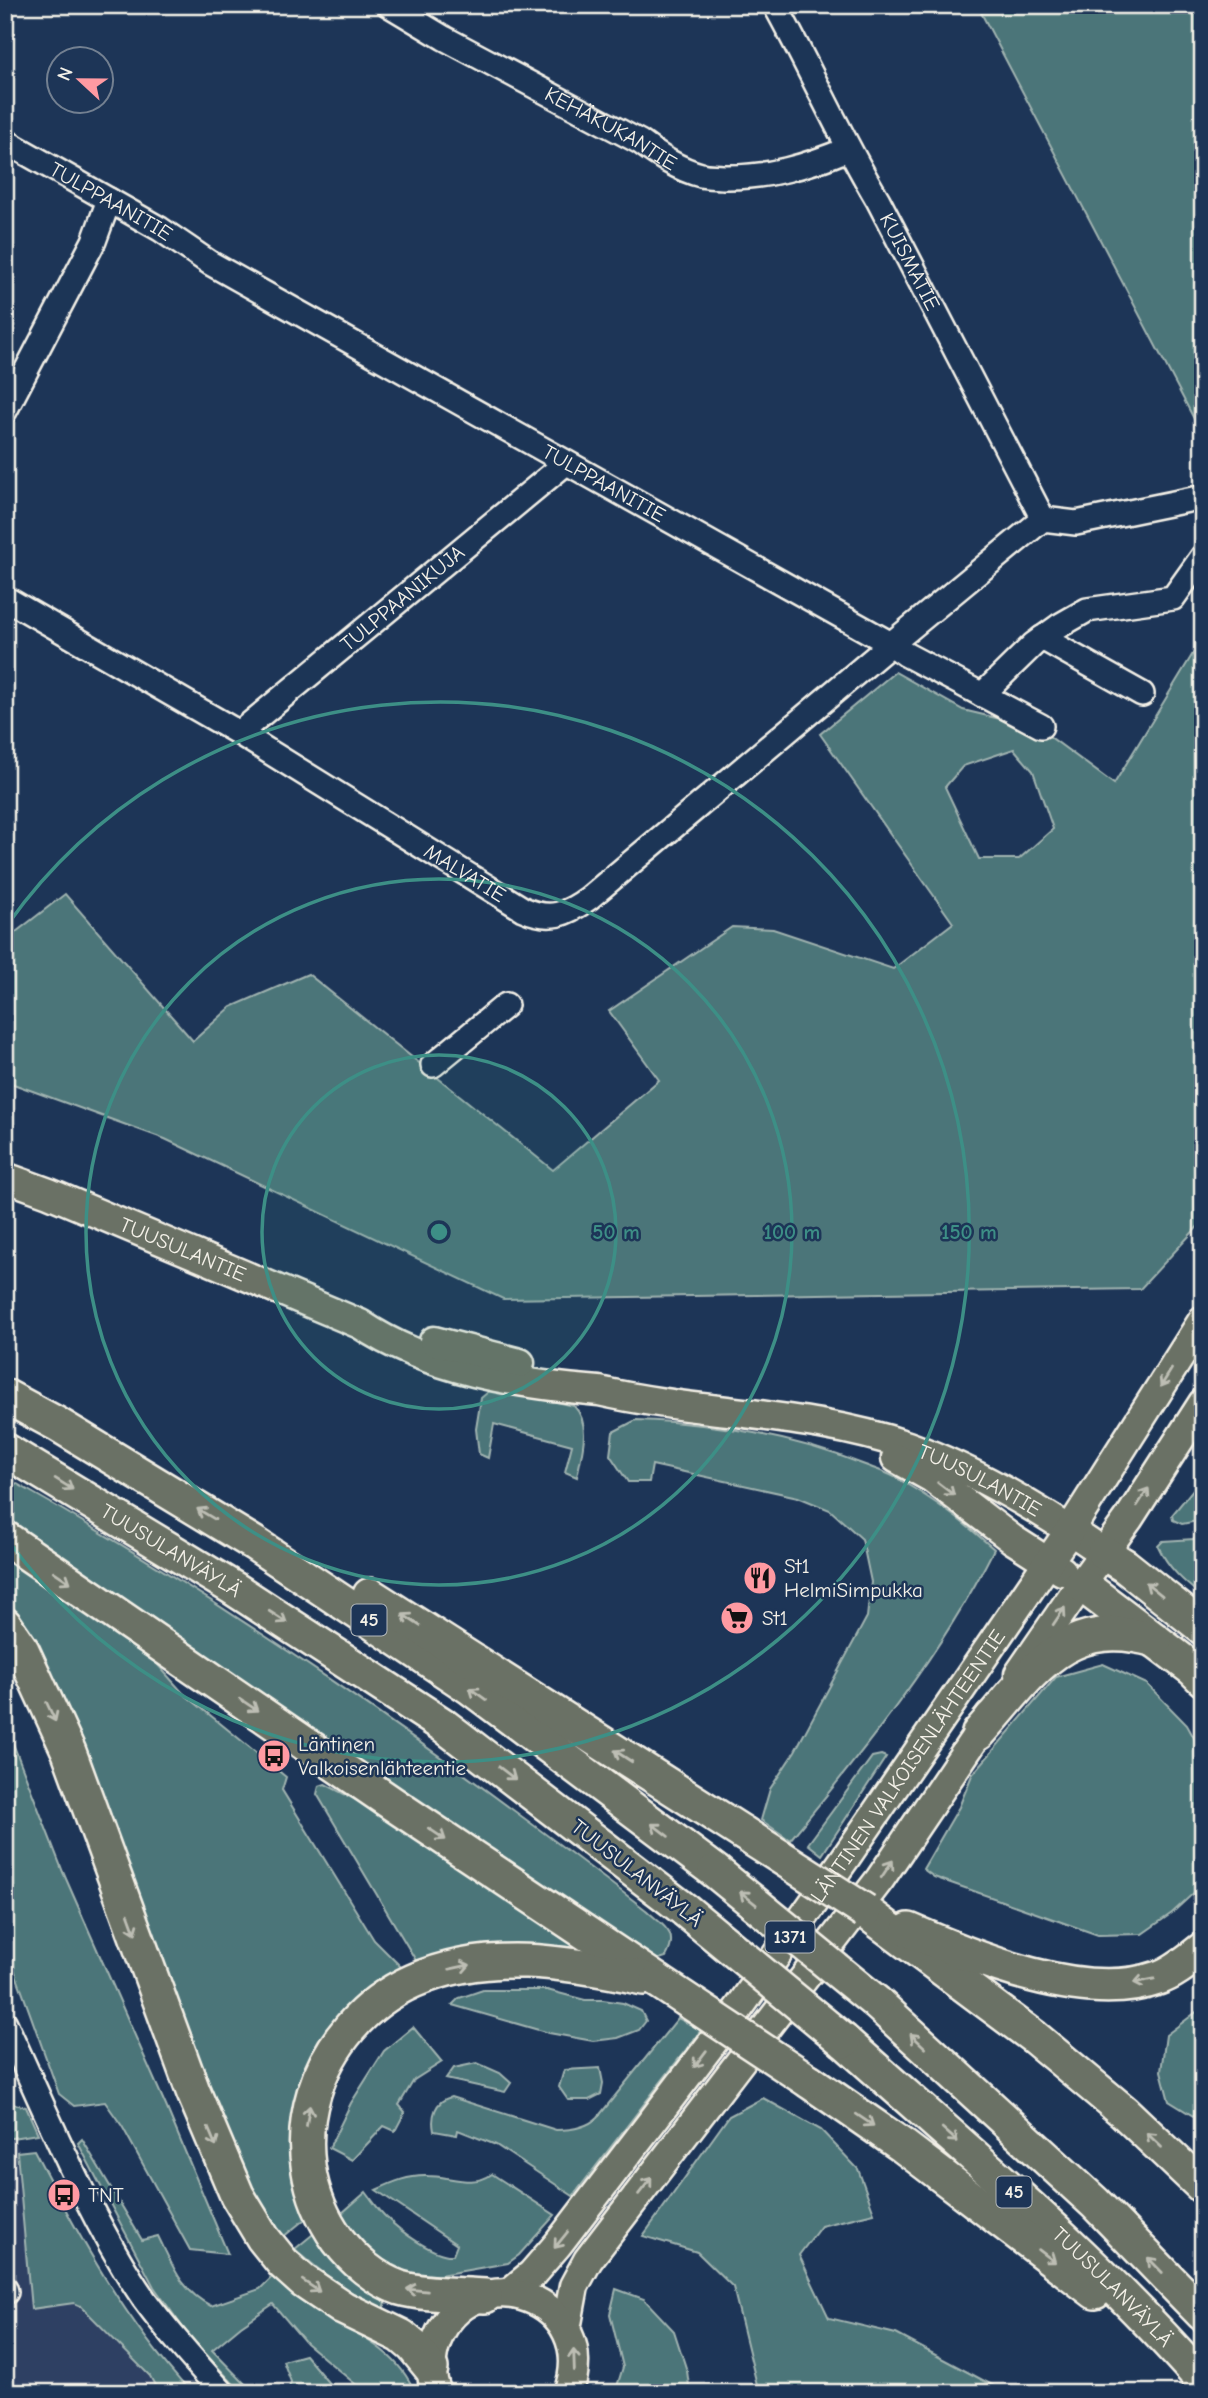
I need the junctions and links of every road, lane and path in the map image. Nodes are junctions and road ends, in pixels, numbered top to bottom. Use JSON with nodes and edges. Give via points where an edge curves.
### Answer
{"nodes":[{"id":1,"x":389,"y":5,"type":"edge"},
{"id":2,"x":775,"y":5,"type":"edge"},
{"id":3,"x":5,"y":141,"type":"edge"},
{"id":4,"x":848,"y":149,"type":"junction"},
{"id":5,"x":109,"y":200,"type":"junction"},
{"id":6,"x":5,"y":411,"type":"edge"},
{"id":7,"x":566,"y":463,"type":"junction"},
{"id":8,"x":1203,"y":497,"type":"edge"},
{"id":9,"x":1043,"y":519,"type":"junction"},
{"id":10,"x":1203,"y":556,"type":"edge"},
{"id":11,"x":5,"y":598,"type":"edge"},
{"id":12,"x":1042,"y":638,"type":"junction"},
{"id":13,"x":891,"y":644,"type":"junction"},
{"id":14,"x":1142,"y":694,"type":"dead end"},
{"id":15,"x":982,"y":695,"type":"junction"},
{"id":16,"x":1041,"y":726,"type":"dead end"},
{"id":17,"x":239,"y":733,"type":"junction"},
{"id":18,"x":506,"y":1005,"type":"dead end"},
{"id":19,"x":433,"y":1065,"type":"dead end"},
{"id":20,"x":5,"y":1177,"type":"edge"},
{"id":21,"x":1203,"y":1321,"type":"edge"},
{"id":22,"x":5,"y":1396,"type":"edge"},
{"id":23,"x":1203,"y":1403,"type":"edge"},
{"id":24,"x":845,"y":1430,"type":"junction"},
{"id":25,"x":5,"y":1450,"type":"edge"},
{"id":26,"x":1070,"y":1530,"type":"junction"},
{"id":27,"x":5,"y":1538,"type":"edge"},
{"id":28,"x":255,"y":1544,"type":"junction"},
{"id":29,"x":1104,"y":1553,"type":"junction"},
{"id":30,"x":1047,"y":1562,"type":"junction"},
{"id":31,"x":1081,"y":1584,"type":"junction"},
{"id":32,"x":5,"y":1625,"type":"edge"},
{"id":33,"x":1203,"y":1628,"type":"edge"},
{"id":34,"x":1155,"y":1640,"type":"junction"},
{"id":35,"x":1203,"y":1679,"type":"edge"},
{"id":36,"x":979,"y":1733,"type":"junction"},
{"id":37,"x":916,"y":1941,"type":"junction"},
{"id":38,"x":1203,"y":1949,"type":"edge"},
{"id":39,"x":658,"y":1981,"type":"junction"},
{"id":40,"x":7,"y":2031,"type":"edge"},
{"id":41,"x":1203,"y":2188,"type":"edge"},
{"id":42,"x":497,"y":2295,"type":"junction"},
{"id":43,"x":1203,"y":2314,"type":"edge"},
{"id":44,"x":566,"y":2329,"type":"junction"},
{"id":45,"x":1176,"y":2351,"type":"junction"},
{"id":46,"x":434,"y":2380,"type":"edge"},
{"id":47,"x":1203,"y":2381,"type":"edge"},
{"id":48,"x":568,"y":2392,"type":"edge"},
{"id":49,"x":223,"y":2393,"type":"edge"}],
"edges":[{"from":1,"to":4,"type":"street","name":"KEHÄKUKANTIE","via":[[640,142],[669,163],[704,176],[777,173]]},
{"from":2,"to":4,"type":"street","name":"KUISMATIE"},
{"from":3,"to":5,"type":"street","name":"TULPPAANITIE"},
{"from":4,"to":9,"type":"street","name":"KUISMATIE"},
{"from":5,"to":6,"type":"street","via":[[94,241]]},
{"from":5,"to":7,"type":"street","name":"TULPPAANITIE","via":[[210,264]]},
{"from":7,"to":13,"type":"street","name":"TULPPAANITIE"},
{"from":7,"to":17,"type":"street","name":"TULPPAANIKUJA"},
{"from":8,"to":9,"type":"street","via":[[1076,523]]},
{"from":9,"to":13,"type":"street"},
{"from":10,"to":12,"type":"street","via":[[1173,598],[1087,610]]},
{"from":11,"to":17,"type":"street","name":"MALVATIE"},
{"from":12,"to":14,"type":"street"},
{"from":12,"to":15,"type":"street"},
{"from":13,"to":15,"type":"street","name":"TULPPAANITIE"},
{"from":13,"to":17,"type":"street","name":"MALVATIE","via":[[589,898],[557,915],[539,916],[523,909]]},
{"from":15,"to":16,"type":"street","name":"TULPPAANITIE"},
{"from":18,"to":19,"type":"street"},
{"from":20,"to":24,"type":"main road","name":"TUUSULANTIE","via":[[360,1324],[535,1367],[599,1391]]},
{"from":21,"to":26,"type":"main road","name":"LÄNTINEN VALKOISENLÄHTEENTIE","one_way":true},
{"from":28,"to":22,"type":"highway","number":"45","one_way":true},
{"from":29,"to":23,"type":"main road","name":"LÄNTINEN VALKOISENLÄHTEENTIE","one_way":true},
{"from":24,"to":26,"type":"main road","name":"TUUSULANTIE","via":[[907,1446],[955,1466]]},
{"from":24,"to":30,"type":"main road","name":"TUUSULANTIE","one_way":true,"via":[[932,1478]]},
{"from":25,"to":45,"type":"highway","name":"TUUSULANVÄYLÄ","number":"45","one_way":true,"bridge":true,"via":[[233,1588],[443,1725],[685,1910],[844,2041],[1063,2236]]},
{"from":26,"to":29,"type":"main road","name":"TUUSULANTIE"},
{"from":26,"to":30,"type":"main road","name":"LÄNTINEN VALKOISENLÄHTEENTIE"},
{"from":27,"to":39,"type":"highway","one_way":true},
{"from":37,"to":28,"type":"highway","one_way":true,"bridge":true,"via":[[376,1597]]},
{"from":43,"to":28,"type":"highway","number":"45","one_way":true,"bridge":true,"via":[[1095,2203],[877,2003],[715,1871],[471,1688]]},
{"from":29,"to":31,"type":"main road","name":"LÄNTINEN VALKOISENLÄHTEENTIE","number":"1371"},
{"from":33,"to":29,"type":"highway","one_way":true},
{"from":30,"to":31,"type":"main road","name":"TUUSULANTIE"},
{"from":30,"to":42,"type":"main road","name":"LÄNTINEN VALKOISENLÄHTEENTIE","number":"1371","one_way":true,"via":[[739,2008],[558,2244],[532,2274]]},
{"from":31,"to":34,"type":"highway"},
{"from":36,"to":31,"type":"main road","name":"LÄNTINEN VALKOISENLÄHTEENTIE","number":"1371","one_way":true},
{"from":32,"to":46,"type":"highway","one_way":true,"via":[[22,1650],[69,1752],[193,2091],[237,2195],[283,2263],[343,2308],[401,2336],[413,2346]]},
{"from":34,"to":35,"type":"highway"},
{"from":34,"to":36,"type":"highway","via":[[1111,1632],[1068,1643],[1047,1657]]},
{"from":44,"to":36,"type":"main road","name":"LÄNTINEN VALKOISENLÄHTEENTIE","number":"1371","one_way":true,"via":[[574,2286],[588,2260],[880,1879]]},
{"from":38,"to":37,"type":"highway","one_way":true,"via":[[1159,1978],[1087,1984],[1049,1979]]},
{"from":41,"to":37,"type":"highway","one_way":true,"via":[[1124,2112]]},
{"from":42,"to":39,"type":"highway","one_way":true,"via":[[401,2288],[364,2267],[345,2249],[316,2197],[305,2139],[311,2098],[326,2062],[363,2014],[393,1991],[435,1973],[489,1961],[531,1960]]},
{"from":39,"to":45,"type":"highway","one_way":true,"bridge":true,"via":[[903,2146]]},
{"from":40,"to":49,"type":"street","via":[[102,2227],[143,2297]]},
{"from":42,"to":44,"type":"main road","via":[[536,2300]]},
{"from":42,"to":46,"type":"main road","name":"LÄNTINEN VALKOISENLÄHTEENTIE","via":[[467,2304],[446,2323],[433,2349]]},
{"from":48,"to":44,"type":"main road","one_way":true,"via":[[575,2371],[574,2349]]},
{"from":45,"to":47,"type":"highway","name":"TUUSULANVÄYLÄ","number":"45"}]}
